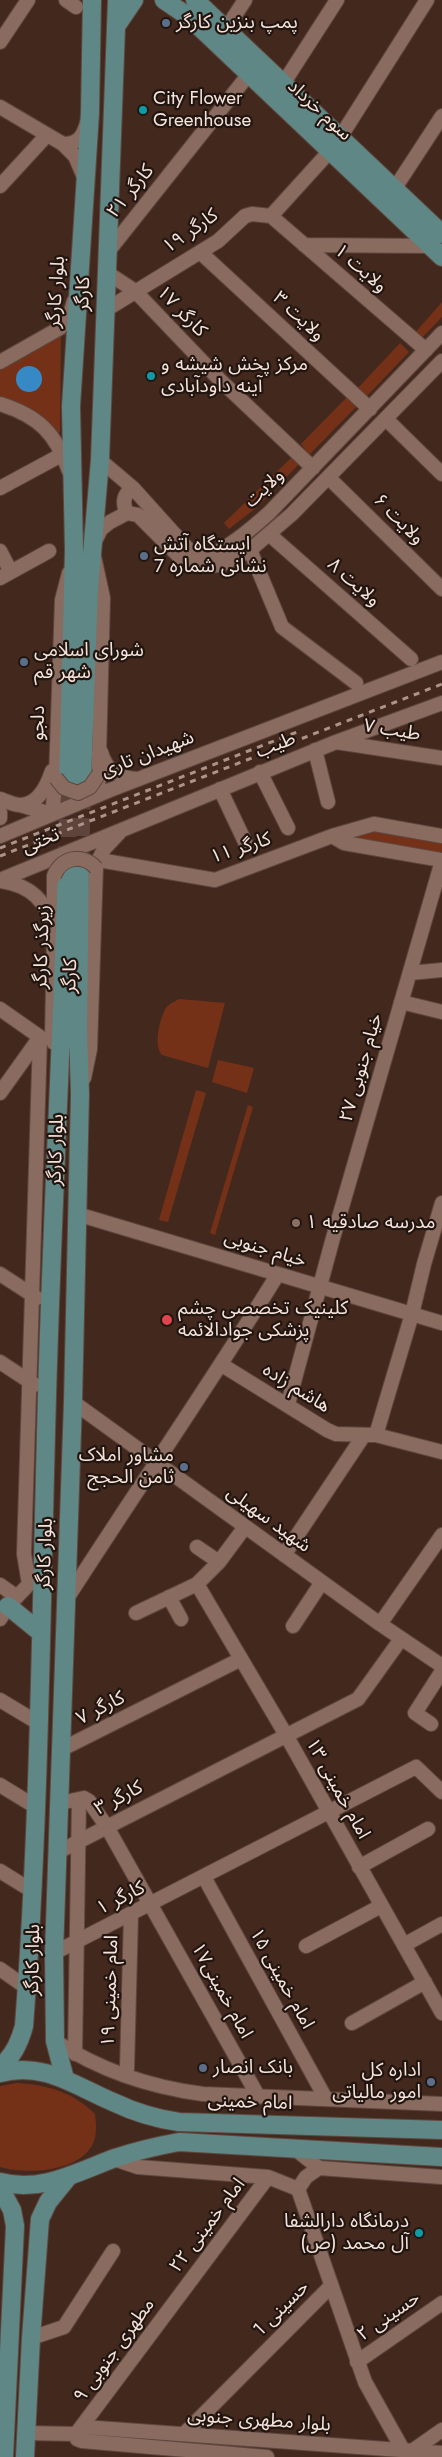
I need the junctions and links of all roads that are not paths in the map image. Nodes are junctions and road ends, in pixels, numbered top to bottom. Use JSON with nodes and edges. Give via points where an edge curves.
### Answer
{"nodes":[{"id":1,"x":28,"y":0,"type":"edge"},
{"id":2,"x":117,"y":0,"type":"edge"},
{"id":3,"x":134,"y":0,"type":"edge"},
{"id":4,"x":164,"y":0,"type":"edge"},
{"id":5,"x":195,"y":0,"type":"edge"},
{"id":6,"x":245,"y":0,"type":"edge"},
{"id":7,"x":337,"y":0,"type":"edge"},
{"id":8,"x":427,"y":0,"type":"edge"},
{"id":9,"x":78,"y":2,"type":"edge"},
{"id":10,"x":116,"y":26,"type":"junction"},
{"id":11,"x":226,"y":29,"type":"junction"},
{"id":12,"x":0,"y":42,"type":"edge"},
{"id":13,"x":249,"y":74,"type":"junction"},
{"id":14,"x":283,"y":84,"type":"junction"},
{"id":15,"x":0,"y":107,"type":"edge"},
{"id":16,"x":90,"y":113,"type":"junction"},
{"id":17,"x":442,"y":116,"type":"edge"},
{"id":18,"x":47,"y":135,"type":"junction"},
{"id":19,"x":341,"y":136,"type":"junction"},
{"id":20,"x":63,"y":144,"type":"junction"},
{"id":21,"x":330,"y":151,"type":"junction"},
{"id":22,"x":85,"y":181,"type":"junction"},
{"id":23,"x":0,"y":186,"type":"edge"},
{"id":24,"x":395,"y":188,"type":"junction"},
{"id":25,"x":271,"y":216,"type":"junction"},
{"id":26,"x":304,"y":245,"type":"junction"},
{"id":27,"x":438,"y":245,"type":"edge"},
{"id":28,"x":107,"y":252,"type":"junction"},
{"id":29,"x":200,"y":252,"type":"junction"},
{"id":30,"x":106,"y":272,"type":"junction"},
{"id":31,"x":79,"y":280,"type":"junction"},
{"id":32,"x":135,"y":291,"type":"junction"},
{"id":33,"x":104,"y":315,"type":"junction"},
{"id":34,"x":442,"y":333,"type":"edge"},
{"id":35,"x":426,"y":350,"type":"junction"},
{"id":36,"x":0,"y":362,"type":"edge"},
{"id":37,"x":441,"y":363,"type":"edge"},
{"id":38,"x":0,"y":404,"type":"edge"},
{"id":39,"x":71,"y":406,"type":"junction"},
{"id":40,"x":370,"y":409,"type":"junction"},
{"id":41,"x":386,"y":419,"type":"junction"},
{"id":42,"x":63,"y":454,"type":"junction"},
{"id":43,"x":100,"y":460,"type":"junction"},
{"id":44,"x":313,"y":468,"type":"junction"},
{"id":45,"x":442,"y":474,"type":"edge"},
{"id":46,"x":328,"y":478,"type":"junction"},
{"id":47,"x":74,"y":483,"type":"junction"},
{"id":48,"x":0,"y":488,"type":"edge"},
{"id":49,"x":133,"y":488,"type":"junction"},
{"id":50,"x":127,"y":513,"type":"junction"},
{"id":51,"x":270,"y":534,"type":"junction"},
{"id":52,"x":92,"y":547,"type":"junction"},
{"id":53,"x":74,"y":550,"type":"junction"},
{"id":54,"x":250,"y":550,"type":"junction"},
{"id":55,"x":0,"y":551,"type":"edge"},
{"id":56,"x":49,"y":551,"type":"dead end"},
{"id":57,"x":187,"y":556,"type":"junction"},
{"id":58,"x":218,"y":559,"type":"junction"},
{"id":59,"x":5,"y":575,"type":"edge"},
{"id":60,"x":81,"y":588,"type":"junction"},
{"id":61,"x":442,"y":589,"type":"edge"},
{"id":62,"x":411,"y":660,"type":"dead end"},
{"id":63,"x":442,"y":662,"type":"edge"},
{"id":64,"x":356,"y":683,"type":"dead end"},
{"id":65,"x":442,"y":703,"type":"edge"},
{"id":66,"x":425,"y":709,"type":"junction"},
{"id":67,"x":442,"y":714,"type":"edge"},
{"id":68,"x":336,"y":742,"type":"junction"},
{"id":69,"x":100,"y":747,"type":"junction"},
{"id":70,"x":315,"y":750,"type":"junction"},
{"id":71,"x":56,"y":756,"type":"junction"},
{"id":72,"x":442,"y":758,"type":"edge"},
{"id":73,"x":260,"y":772,"type":"junction"},
{"id":74,"x":99,"y":774,"type":"junction"},
{"id":75,"x":139,"y":779,"type":"junction"},
{"id":76,"x":69,"y":780,"type":"junction"},
{"id":77,"x":220,"y":789,"type":"junction"},
{"id":78,"x":98,"y":794,"type":"junction"},
{"id":79,"x":0,"y":799,"type":"edge"},
{"id":80,"x":328,"y":802,"type":"dead end"},
{"id":81,"x":20,"y":805,"type":"junction"},
{"id":82,"x":0,"y":812,"type":"edge"},
{"id":83,"x":52,"y":814,"type":"junction"},
{"id":84,"x":0,"y":818,"type":"edge"},
{"id":85,"x":125,"y":827,"type":"junction"},
{"id":86,"x":288,"y":828,"type":"dead end"},
{"id":87,"x":0,"y":836,"type":"edge"},
{"id":88,"x":332,"y":836,"type":"junction"},
{"id":89,"x":442,"y":836,"type":"edge"},
{"id":90,"x":247,"y":846,"type":"dead end"},
{"id":91,"x":442,"y":860,"type":"edge"},
{"id":92,"x":79,"y":866,"type":"junction"},
{"id":93,"x":0,"y":880,"type":"edge"},
{"id":94,"x":54,"y":932,"type":"junction"},
{"id":95,"x":442,"y":970,"type":"edge"},
{"id":96,"x":410,"y":973,"type":"junction"},
{"id":97,"x":401,"y":1002,"type":"junction"},
{"id":98,"x":0,"y":1009,"type":"edge"},
{"id":99,"x":442,"y":1012,"type":"edge"},
{"id":100,"x":58,"y":1034,"type":"junction"},
{"id":101,"x":0,"y":1093,"type":"edge"},
{"id":102,"x":80,"y":1094,"type":"junction"},
{"id":103,"x":442,"y":1203,"type":"edge"},
{"id":104,"x":54,"y":1213,"type":"junction"},
{"id":105,"x":77,"y":1214,"type":"junction"},
{"id":106,"x":0,"y":1274,"type":"edge"},
{"id":107,"x":278,"y":1274,"type":"junction"},
{"id":108,"x":321,"y":1286,"type":"junction"},
{"id":109,"x":32,"y":1294,"type":"junction"},
{"id":110,"x":50,"y":1306,"type":"junction"},
{"id":111,"x":412,"y":1314,"type":"junction"},
{"id":112,"x":442,"y":1323,"type":"edge"},
{"id":113,"x":0,"y":1362,"type":"edge"},
{"id":114,"x":222,"y":1365,"type":"junction"},
{"id":115,"x":30,"y":1382,"type":"junction"},
{"id":116,"x":47,"y":1391,"type":"junction"},
{"id":117,"x":73,"y":1402,"type":"junction"},
{"id":118,"x":288,"y":1404,"type":"junction"},
{"id":119,"x":370,"y":1435,"type":"junction"},
{"id":120,"x":442,"y":1452,"type":"edge"},
{"id":121,"x":156,"y":1460,"type":"junction"},
{"id":122,"x":245,"y":1526,"type":"junction"},
{"id":123,"x":442,"y":1535,"type":"edge"},
{"id":124,"x":197,"y":1548,"type":"dead end"},
{"id":125,"x":284,"y":1555,"type":"junction"},
{"id":126,"x":220,"y":1562,"type":"junction"},
{"id":127,"x":42,"y":1570,"type":"junction"},
{"id":128,"x":322,"y":1582,"type":"junction"},
{"id":129,"x":29,"y":1584,"type":"junction"},
{"id":130,"x":197,"y":1584,"type":"junction"},
{"id":131,"x":0,"y":1585,"type":"edge"},
{"id":132,"x":169,"y":1597,"type":"junction"},
{"id":133,"x":65,"y":1602,"type":"junction"},
{"id":134,"x":9,"y":1608,"type":"edge"},
{"id":135,"x":136,"y":1613,"type":"dead end"},
{"id":136,"x":181,"y":1618,"type":"dead end"},
{"id":137,"x":380,"y":1624,"type":"junction"},
{"id":138,"x":293,"y":1626,"type":"dead end"},
{"id":139,"x":40,"y":1632,"type":"junction"},
{"id":140,"x":401,"y":1639,"type":"junction"},
{"id":141,"x":241,"y":1659,"type":"junction"},
{"id":142,"x":442,"y":1666,"type":"edge"},
{"id":143,"x":442,"y":1671,"type":"edge"},
{"id":144,"x":0,"y":1700,"type":"edge"},
{"id":145,"x":40,"y":1724,"type":"junction"},
{"id":146,"x":431,"y":1724,"type":"dead end"},
{"id":147,"x":286,"y":1735,"type":"junction"},
{"id":148,"x":60,"y":1750,"type":"junction"},
{"id":149,"x":0,"y":1785,"type":"edge"},
{"id":150,"x":442,"y":1792,"type":"edge"},
{"id":151,"x":79,"y":1799,"type":"junction"},
{"id":152,"x":60,"y":1803,"type":"junction"},
{"id":153,"x":36,"y":1807,"type":"junction"},
{"id":154,"x":329,"y":1811,"type":"junction"},
{"id":155,"x":107,"y":1827,"type":"junction"},
{"id":156,"x":428,"y":1829,"type":"dead end"},
{"id":157,"x":78,"y":1841,"type":"junction"},
{"id":158,"x":58,"y":1852,"type":"junction"},
{"id":159,"x":359,"y":1867,"type":"junction"},
{"id":160,"x":0,"y":1871,"type":"edge"},
{"id":161,"x":204,"y":1877,"type":"junction"},
{"id":162,"x":34,"y":1892,"type":"junction"},
{"id":163,"x":150,"y":1905,"type":"junction"},
{"id":164,"x":381,"y":1906,"type":"junction"},
{"id":165,"x":131,"y":1914,"type":"junction"},
{"id":166,"x":442,"y":1924,"type":"edge"},
{"id":167,"x":77,"y":1941,"type":"junction"},
{"id":168,"x":404,"y":1945,"type":"junction"},
{"id":169,"x":306,"y":1946,"type":"dead end"},
{"id":170,"x":54,"y":1953,"type":"junction"},
{"id":171,"x":0,"y":1970,"type":"edge"},
{"id":172,"x":54,"y":1976,"type":"junction"},
{"id":173,"x":28,"y":1982,"type":"junction"},
{"id":174,"x":425,"y":1982,"type":"junction"},
{"id":175,"x":442,"y":2013,"type":"edge"},
{"id":176,"x":352,"y":2023,"type":"dead end"},
{"id":177,"x":55,"y":2041,"type":"junction"},
{"id":178,"x":75,"y":2054,"type":"junction"},
{"id":179,"x":0,"y":2067,"type":"edge"},
{"id":180,"x":127,"y":2069,"type":"dead end"},
{"id":181,"x":0,"y":2073,"type":"edge"},
{"id":182,"x":66,"y":2079,"type":"junction"},
{"id":183,"x":258,"y":2096,"type":"junction"},
{"id":184,"x":326,"y":2099,"type":"junction"},
{"id":185,"x":442,"y":2104,"type":"edge"},
{"id":186,"x":442,"y":2130,"type":"edge"},
{"id":187,"x":295,"y":2149,"type":"junction"},
{"id":188,"x":442,"y":2157,"type":"edge"},
{"id":189,"x":114,"y":2159,"type":"junction"},
{"id":190,"x":319,"y":2168,"type":"junction"},
{"id":191,"x":69,"y":2176,"type":"junction"},
{"id":192,"x":268,"y":2177,"type":"junction"},
{"id":193,"x":442,"y":2177,"type":"edge"},
{"id":194,"x":0,"y":2182,"type":"edge"},
{"id":195,"x":0,"y":2188,"type":"edge"},
{"id":196,"x":298,"y":2189,"type":"junction"},
{"id":197,"x":40,"y":2219,"type":"junction"},
{"id":198,"x":14,"y":2220,"type":"junction"},
{"id":199,"x":113,"y":2251,"type":"dead end"},
{"id":200,"x":331,"y":2286,"type":"junction"},
{"id":201,"x":177,"y":2297,"type":"joint"},
{"id":202,"x":442,"y":2303,"type":"edge"},
{"id":203,"x":31,"y":2338,"type":"junction"},
{"id":204,"x":357,"y":2362,"type":"junction"},
{"id":205,"x":4,"y":2393,"type":"edge"},
{"id":206,"x":80,"y":2430,"type":"junction"},
{"id":207,"x":442,"y":2430,"type":"edge"},
{"id":208,"x":3,"y":2431,"type":"edge"},
{"id":209,"x":26,"y":2433,"type":"junction"},
{"id":210,"x":184,"y":2434,"type":"junction"},
{"id":211,"x":408,"y":2450,"type":"junction"},
{"id":212,"x":442,"y":2453,"type":"edge"},
{"id":213,"x":4,"y":2457,"type":"edge"},
{"id":214,"x":25,"y":2457,"type":"edge"},
{"id":215,"x":267,"y":2457,"type":"edge"}],
"edges":[{"from":1,"to":12,"type":"street"},
{"from":2,"to":10,"type":"main road","name":"کارگر"},
{"from":3,"to":10,"type":"main road"},
{"from":4,"to":13,"type":"main road","name":"سوم خرداد","via":[[181,10]]},
{"from":5,"to":11,"type":"main road","name":"سوم خرداد"},
{"from":6,"to":11,"type":"street"},
{"from":7,"to":14,"type":"street"},
{"from":8,"to":19,"type":"street"},
{"from":9,"to":16,"type":"main road","name":"بلوار کارگر"},
{"from":10,"to":28,"type":"main road","name":"کارگر"},
{"from":11,"to":14,"type":"main road","name":"سوم خرداد"},
{"from":13,"to":21,"type":"main road","name":"سوم خرداد"},
{"from":13,"to":28,"type":"street","name":"کارگر ۲۱"},
{"from":14,"to":19,"type":"main road","name":"سوم خرداد"},
{"from":15,"to":18,"type":"street"},
{"from":16,"to":20,"type":"street","via":[[82,138],[76,143]]},
{"from":16,"to":22,"type":"main road","name":"بلوار کارگر"},
{"from":17,"to":24,"type":"street"},
{"from":18,"to":20,"type":"street"},
{"from":18,"to":23,"type":"street"},
{"from":19,"to":24,"type":"main road","name":"سوم خرداد"},
{"from":20,"to":22,"type":"street","via":[[75,156]]},
{"from":21,"to":25,"type":"street"},
{"from":21,"to":27,"type":"main road","name":"سوم خرداد"},
{"from":22,"to":31,"type":"main road","name":"بلوار کارگر"},
{"from":24,"to":27,"type":"main road","name":"سوم خرداد"},
{"from":25,"to":26,"type":"street","name":"ولایت ۱"},
{"from":25,"to":29,"type":"street","name":"کارگر ۱۹","via":[[245,216],[218,241]]},
{"from":26,"to":27,"type":"street"},
{"from":26,"to":35,"type":"street","name":"ولایت ۱"},
{"from":28,"to":30,"type":"main road","name":"کارگر"},
{"from":29,"to":32,"type":"street","name":"کارگر ۱۹"},
{"from":29,"to":40,"type":"street","name":"ولایت ۳"},
{"from":30,"to":32,"type":"street","name":"کارگر ۱۷"},
{"from":30,"to":33,"type":"main road","name":"کارگر"},
{"from":31,"to":36,"type":"street","via":[[70,315],[60,328]]},
{"from":31,"to":39,"type":"main road","name":"بلوار کارگر"},
{"from":32,"to":33,"type":"street","name":"کارگر ۱۹"},
{"from":32,"to":44,"type":"street","name":"کارگر ۱۷","via":[[221,381]]},
{"from":33,"to":39,"type":"main road","via":[[93,414],[80,417]]},
{"from":33,"to":43,"type":"main road","name":"کارگر"},
{"from":34,"to":35,"type":"street","name":"ولایت"},
{"from":35,"to":40,"type":"street","name":"ولایت"},
{"from":37,"to":41,"type":"street","name":"ولایت"},
{"from":38,"to":42,"type":"street","via":[[24,414],[48,430]]},
{"from":39,"to":47,"type":"main road","name":"بلوار کارگر"},
{"from":40,"to":44,"type":"street","name":"ولایت"},
{"from":41,"to":45,"type":"street"},
{"from":41,"to":46,"type":"street","name":"ولایت"},
{"from":42,"to":47,"type":"street"},
{"from":42,"to":48,"type":"street"},
{"from":43,"to":49,"type":"street"},
{"from":43,"to":52,"type":"main road","name":"کارگر"},
{"from":44,"to":58,"type":"street","name":"ولایت"},
{"from":46,"to":51,"type":"street","name":"ولایت"},
{"from":46,"to":61,"type":"street","name":"ولایت ۶"},
{"from":47,"to":53,"type":"main road","name":"بلوار کارگر"},
{"from":49,"to":50,"type":"street","via":[[124,498]]},
{"from":49,"to":57,"type":"street","via":[[176,538]]},
{"from":50,"to":52,"type":"street","via":[[102,530]]},
{"from":50,"to":57,"type":"street","via":[[138,515]]},
{"from":51,"to":54,"type":"street","name":"ولایت"},
{"from":51,"to":62,"type":"street","name":"ولایت ۸"},
{"from":52,"to":60,"type":"main road","name":"کارگر"},
{"from":52,"to":69,"type":"street","name":"شهیدان تاری","via":[[103,598]]},
{"from":53,"to":60,"type":"main road","name":"بلوار کارگر"},
{"from":53,"to":71,"type":"street","name":"دلجو","via":[[62,600]]},
{"from":54,"to":58,"type":"street","name":"ولایت"},
{"from":54,"to":64,"type":"street","via":[[282,626]]},
{"from":55,"to":59,"type":"street"},
{"from":56,"to":59,"type":"street"},
{"from":57,"to":58,"type":"street","name":"ولایت","via":[[199,566]]},
{"from":60,"to":76,"type":"main road"},
{"from":63,"to":75,"type":"street","name":"شهیدان تاری"},
{"from":65,"to":66,"type":"street","name":"طیب"},
{"from":66,"to":67,"type":"street"},
{"from":66,"to":68,"type":"street","name":"طیب"},
{"from":68,"to":70,"type":"street","name":"طیب"},
{"from":68,"to":72,"type":"street","name":"طیب ۷"},
{"from":69,"to":74,"type":"street","name":"شهیدان تاری"},
{"from":69,"to":75,"type":"street","via":[[102,758],[113,773]]},
{"from":70,"to":73,"type":"street","name":"طیب"},
{"from":70,"to":80,"type":"street"},
{"from":71,"to":76,"type":"street","name":"دلجو"},
{"from":71,"to":81,"type":"street","via":[[40,795]]},
{"from":73,"to":77,"type":"street","name":"طیب"},
{"from":73,"to":86,"type":"street"},
{"from":74,"to":76,"type":"street","bridge":true,"via":[[90,787],[78,793],[64,788]]},
{"from":74,"to":78,"type":"street","name":"شهیدان تاری"},
{"from":75,"to":78,"type":"street","name":"شهیدان تاری"},
{"from":76,"to":83,"type":"street","name":"دلجو"},
{"from":77,"to":85,"type":"street","name":"طیب"},
{"from":77,"to":90,"type":"street"},
{"from":78,"to":83,"type":"street"},
{"from":79,"to":81,"type":"street"},
{"from":81,"to":83,"type":"street"},
{"from":82,"to":84,"type":"street"},
{"from":83,"to":87,"type":"street"},
{"from":85,"to":92,"type":"street","via":[[104,849]]},
{"from":85,"to":93,"type":"street","name":"تختی"},
{"from":88,"to":89,"type":"street","name":"کارگر ۱۱","via":[[374,824]]},
{"from":88,"to":91,"type":"street","via":[[344,843]]},
{"from":88,"to":92,"type":"street","name":"کارگر ۱۱","via":[[215,880]]},
{"from":91,"to":96,"type":"street","name":"خیام جنوبی ۲۷"},
{"from":92,"to":94,"type":"street"},
{"from":92,"to":100,"type":"main road","name":"زیرگذر کارگر"},
{"from":92,"to":102,"type":"street","name":"کارگر","via":[[90,1050]]},
{"from":93,"to":94,"type":"street","via":[[12,882],[36,897],[45,906]]},
{"from":94,"to":100,"type":"street"},
{"from":95,"to":96,"type":"street"},
{"from":96,"to":97,"type":"street","name":"خیام جنوبی ۲۷"},
{"from":97,"to":99,"type":"street"},
{"from":97,"to":108,"type":"street","name":"خیام جنوبی ۲۷"},
{"from":98,"to":100,"type":"street"},
{"from":100,"to":101,"type":"street"},
{"from":100,"to":102,"type":"main road","name":"بلوار کارگر"},
{"from":100,"to":104,"type":"main road","name":"بلوار کارگر","via":[[61,1057]]},
{"from":100,"to":109,"type":"street"},
{"from":102,"to":105,"type":"main road","name":"بلوار کارگر"},
{"from":103,"to":111,"type":"street"},
{"from":104,"to":105,"type":"main road"},
{"from":104,"to":110,"type":"main road","name":"بلوار کارگر"},
{"from":105,"to":107,"type":"street","name":"خیام جنوبی"},
{"from":105,"to":117,"type":"main road","name":"بلوار کارگر"},
{"from":106,"to":109,"type":"street"},
{"from":107,"to":108,"type":"street","name":"خیام جنوبی"},
{"from":107,"to":114,"type":"street"},
{"from":108,"to":111,"type":"street","name":"خیام جنوبی"},
{"from":108,"to":118,"type":"street","name":"خیام جنوبی ۲۷"},
{"from":109,"to":110,"type":"street"},
{"from":109,"to":115,"type":"street"},
{"from":110,"to":116,"type":"main road","name":"بلوار کارگر"},
{"from":111,"to":112,"type":"street","name":"خیام جنوبی"},
{"from":111,"to":119,"type":"street"},
{"from":113,"to":115,"type":"street"},
{"from":114,"to":118,"type":"street","name":"هاشم زاده"},
{"from":114,"to":121,"type":"street"},
{"from":115,"to":116,"type":"street"},
{"from":115,"to":129,"type":"street","via":[[24,1554]]},
{"from":116,"to":127,"type":"main road","name":"بلوار کارگر"},
{"from":117,"to":121,"type":"street","name":"شهید سهیلی"},
{"from":117,"to":133,"type":"main road","name":"بلوار کارگر"},
{"from":118,"to":119,"type":"street","name":"هاشم زاده","via":[[336,1434]]},
{"from":119,"to":120,"type":"street","name":"هاشم زاده"},
{"from":119,"to":125,"type":"street"},
{"from":121,"to":122,"type":"street","name":"شهید سهیلی"},
{"from":121,"to":133,"type":"street"},
{"from":122,"to":125,"type":"street","name":"شهید سهیلی"},
{"from":122,"to":126,"type":"street"},
{"from":123,"to":137,"type":"street"},
{"from":124,"to":126,"type":"street"},
{"from":125,"to":128,"type":"street","name":"شهید سهیلی"},
{"from":126,"to":130,"type":"street"},
{"from":127,"to":129,"type":"street"},
{"from":127,"to":139,"type":"main road","name":"بلوار کارگر"},
{"from":128,"to":137,"type":"street","name":"شهید سهیلی"},
{"from":128,"to":138,"type":"street"},
{"from":129,"to":134,"type":"street"},
{"from":130,"to":132,"type":"street"},
{"from":130,"to":141,"type":"street","name":"امام خمینی ۱۳"},
{"from":131,"to":134,"type":"street"},
{"from":132,"to":135,"type":"street"},
{"from":132,"to":136,"type":"street"},
{"from":133,"to":148,"type":"main road","name":"بلوار کارگر"},
{"from":134,"to":139,"type":"main road"},
{"from":137,"to":140,"type":"street","name":"شهید سهیلی"},
{"from":139,"to":145,"type":"main road","name":"بلوار کارگر"},
{"from":140,"to":142,"type":"street","name":"شهید سهیلی"},
{"from":140,"to":147,"type":"street","name":"کارگر ۳","via":[[358,1698]]},
{"from":141,"to":147,"type":"street","name":"امام خمینی ۱۳"},
{"from":141,"to":148,"type":"street","name":"کارگر ۷"},
{"from":143,"to":146,"type":"street","via":[[415,1713]]},
{"from":144,"to":145,"type":"street"},
{"from":145,"to":153,"type":"main road","name":"بلوار کارگر"},
{"from":147,"to":154,"type":"street","name":"امام خمینی ۱۳"},
{"from":147,"to":155,"type":"street","name":"کارگر ۳"},
{"from":148,"to":152,"type":"main road","name":"بلوار کارگر"},
{"from":149,"to":153,"type":"street"},
{"from":150,"to":154,"type":"street","name":"کارگر ۱","via":[[416,1768]]},
{"from":151,"to":152,"type":"street"},
{"from":151,"to":155,"type":"street","name":"امام خمینی۱۷","via":[[89,1801]]},
{"from":151,"to":157,"type":"street"},
{"from":152,"to":158,"type":"main road","name":"بلوار کارگر"},
{"from":153,"to":162,"type":"main road","name":"بلوار کارگر"},
{"from":154,"to":159,"type":"street","name":"امام خمینی ۱۳"},
{"from":154,"to":161,"type":"street","name":"کارگر ۱"},
{"from":155,"to":157,"type":"street","name":"کارگر ۳"},
{"from":155,"to":163,"type":"street","name":"امام خمینی۱۷"},
{"from":156,"to":159,"type":"street"},
{"from":157,"to":158,"type":"street","name":"کارگر ۳"},
{"from":157,"to":167,"type":"street"},
{"from":158,"to":170,"type":"main road","name":"بلوار کارگر"},
{"from":159,"to":164,"type":"street","name":"امام خمینی ۱۳"},
{"from":160,"to":162,"type":"street"},
{"from":161,"to":163,"type":"street","name":"کارگر ۱"},
{"from":161,"to":184,"type":"street","name":"امام خمینی ۱۵"},
{"from":162,"to":173,"type":"main road","name":"بلوار کارگر"},
{"from":163,"to":165,"type":"street","name":"کارگر ۱"},
{"from":163,"to":183,"type":"street","name":"امام خمینی۱۷"},
{"from":164,"to":168,"type":"street","name":"امام خمینی ۱۳"},
{"from":164,"to":169,"type":"street"},
{"from":165,"to":167,"type":"street","name":"کارگر ۱"},
{"from":165,"to":180,"type":"street","name":"امام خمینی ۱۹"},
{"from":166,"to":168,"type":"street"},
{"from":167,"to":170,"type":"street","name":"کارگر ۱"},
{"from":167,"to":178,"type":"street"},
{"from":168,"to":174,"type":"street","name":"امام خمینی ۱۳"},
{"from":170,"to":172,"type":"main road","name":"بلوار کارگر"},
{"from":171,"to":173,"type":"street"},
{"from":172,"to":173,"type":"main road","via":[[48,1991],[38,1996]]},
{"from":172,"to":177,"type":"main road","name":"بلوار کارگر"},
{"from":173,"to":179,"type":"main road","name":"بلوار کارگر","via":[[20,2041]]},
{"from":174,"to":175,"type":"street","name":"امام خمینی ۱۳"},
{"from":174,"to":176,"type":"street"},
{"from":177,"to":178,"type":"street"},
{"from":177,"to":182,"type":"main road","name":"بلوار کارگر"},
{"from":178,"to":183,"type":"street","via":[[126,2078],[169,2090]]},
{"from":181,"to":182,"type":"main road","name":"امام خمینی","via":[[34,2069]]},
{"from":182,"to":186,"type":"main road","name":"امام خمینی","via":[[113,2103],[179,2122]]},
{"from":183,"to":184,"type":"street"},
{"from":184,"to":185,"type":"street"},
{"from":187,"to":188,"type":"main road"},
{"from":187,"to":189,"type":"main road","via":[[179,2142],[146,2148]]},
{"from":187,"to":190,"type":"street"},
{"from":189,"to":191,"type":"main road"},
{"from":189,"to":192,"type":"street","via":[[138,2167]]},
{"from":190,"to":193,"type":"street"},
{"from":190,"to":196,"type":"street","via":[[306,2177]]},
{"from":191,"to":194,"type":"main road","via":[[34,2185]]},
{"from":191,"to":197,"type":"main road","via":[[48,2202]]},
{"from":192,"to":196,"type":"street"},
{"from":192,"to":201,"type":"street","name":"امام خمینی ۲۲"},
{"from":195,"to":198,"type":"main road"},
{"from":196,"to":200,"type":"street"},
{"from":197,"to":198,"type":"main road","via":[[26,2211]]},
{"from":197,"to":203,"type":"main road"},
{"from":198,"to":205,"type":"main road"},
{"from":199,"to":203,"type":"street","via":[[64,2327]]},
{"from":200,"to":204,"type":"street"},
{"from":200,"to":210,"type":"street","name":"حسینی 1"},
{"from":201,"to":206,"type":"street","name":"مطهری جنوبی ۹"},
{"from":202,"to":204,"type":"street","name":"حسینی ۲"},
{"from":203,"to":209,"type":"main road"},
{"from":204,"to":211,"type":"street","via":[[365,2382]]},
{"from":205,"to":208,"type":"main road"},
{"from":206,"to":209,"type":"street","name":"بلوار مطهری جنوبی"},
{"from":206,"to":210,"type":"street","name":"بلوار مطهری جنوبی"},
{"from":206,"to":215,"type":"street","name":"بلوار مطهری جنوبی","via":[[78,2439],[82,2442]]},
{"from":207,"to":211,"type":"street"},
{"from":208,"to":209,"type":"main road"},
{"from":208,"to":213,"type":"main road"},
{"from":209,"to":214,"type":"main road"},
{"from":210,"to":211,"type":"street","name":"بلوار مطهری جنوبی"},
{"from":211,"to":212,"type":"street","name":"بلوار مطهری جنوبی"}]}
